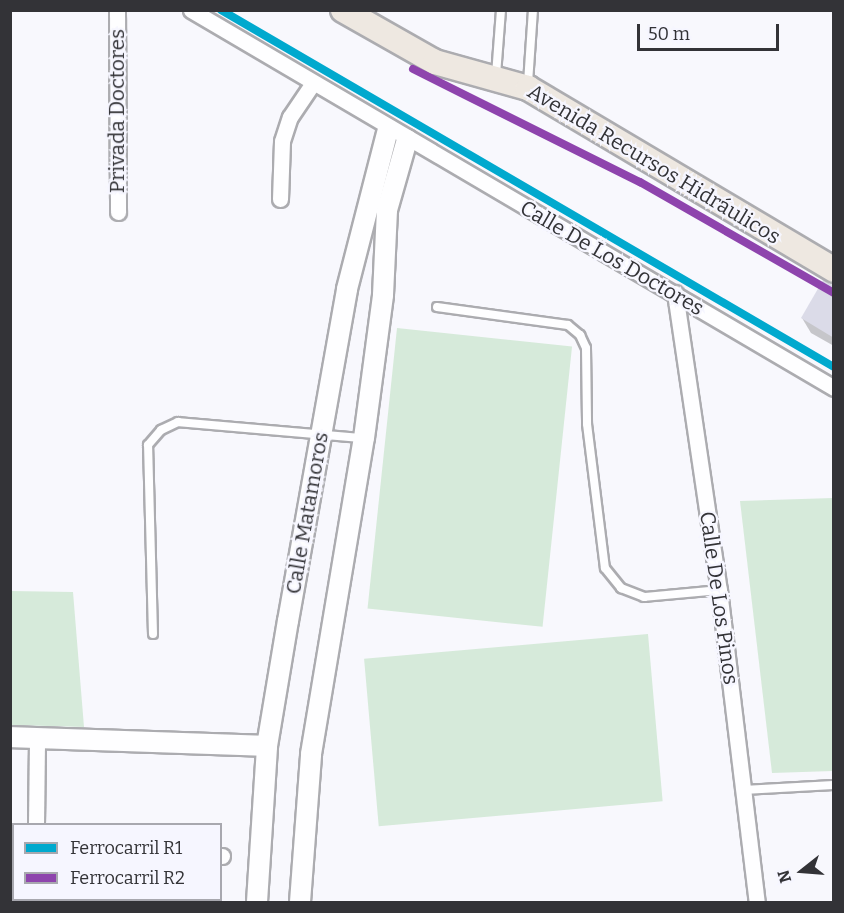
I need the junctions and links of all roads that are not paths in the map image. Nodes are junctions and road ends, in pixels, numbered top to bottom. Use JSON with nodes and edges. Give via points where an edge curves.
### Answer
{"nodes":[{"id":1,"x":117,"y":10,"type":"edge"},
{"id":2,"x":191,"y":10,"type":"edge"},
{"id":3,"x":344,"y":10,"type":"edge"},
{"id":4,"x":501,"y":10,"type":"edge"},
{"id":5,"x":533,"y":10,"type":"edge"},
{"id":6,"x":496,"y":77,"type":"junction"},
{"id":7,"x":313,"y":84,"type":"junction"},
{"id":8,"x":528,"y":88,"type":"junction"},
{"id":9,"x":388,"y":129,"type":"junction"},
{"id":10,"x":407,"y":140,"type":"junction"},
{"id":11,"x":280,"y":199,"type":"dead end"},
{"id":12,"x":118,"y":212,"type":"dead end"},
{"id":13,"x":834,"y":270,"type":"edge"},
{"id":14,"x":675,"y":293,"type":"junction"},
{"id":15,"x":437,"y":307,"type":"dead end"},
{"id":16,"x":834,"y":388,"type":"edge"},
{"id":17,"x":321,"y":434,"type":"junction"},
{"id":18,"x":364,"y":438,"type":"junction"},
{"id":19,"x":719,"y":590,"type":"junction"},
{"id":20,"x":153,"y":634,"type":"dead end"},
{"id":21,"x":10,"y":737,"type":"edge"},
{"id":22,"x":37,"y":737,"type":"junction"},
{"id":23,"x":267,"y":746,"type":"junction"},
{"id":24,"x":834,"y":785,"type":"edge"},
{"id":25,"x":744,"y":790,"type":"junction"},
{"id":26,"x":36,"y":823,"type":"edge"},
{"id":27,"x":257,"y":903,"type":"edge"},
{"id":28,"x":300,"y":903,"type":"edge"},
{"id":29,"x":757,"y":903,"type":"edge"}],
"edges":[{"from":1,"to":12,"type":"street","name":"Privada Doctores"},
{"from":2,"to":7,"type":"street","name":"Calle De Los Doctores"},
{"from":3,"to":6,"type":"main road","name":"Avenida Recursos Hidráulicos","via":[[435,62]]},
{"from":4,"to":6,"type":"lane"},
{"from":5,"to":8,"type":"lane"},
{"from":6,"to":8,"type":"main road","name":"Avenida Recursos Hidráulicos"},
{"from":7,"to":9,"type":"street","name":"Calle De Los Doctores"},
{"from":7,"to":11,"type":"street","via":[[290,117],[282,141]]},
{"from":8,"to":13,"type":"main road","name":"Avenida Recursos Hidráulicos"},
{"from":9,"to":10,"type":"street","name":"Calle De Los Doctores"},
{"from":9,"to":17,"type":"street","name":"Calle Matamoros","via":[[350,278]]},
{"from":10,"to":14,"type":"street","name":"Calle De Los Doctores"},
{"from":10,"to":18,"type":"street","via":[[387,210],[383,295]]},
{"from":14,"to":16,"type":"street","name":"Calle De Los Doctores"},
{"from":14,"to":19,"type":"street","name":"Calle De Los Pinos"},
{"from":15,"to":19,"type":"lane","via":[[568,325],[580,335],[586,348],[587,423],[605,568],[621,588],[644,597]]},
{"from":17,"to":18,"type":"lane"},
{"from":17,"to":20,"type":"lane","via":[[178,422],[161,430],[148,445]]},
{"from":17,"to":23,"type":"street","name":"Calle Matamoros"},
{"from":18,"to":28,"type":"street","via":[[312,754]]},
{"from":19,"to":25,"type":"street","name":"Calle De Los Pinos"},
{"from":21,"to":22,"type":"street"},
{"from":22,"to":23,"type":"street"},
{"from":22,"to":26,"type":"street"},
{"from":23,"to":27,"type":"street","name":"Calle Matamoros"},
{"from":24,"to":25,"type":"lane"},
{"from":25,"to":29,"type":"street","name":"Calle De Los Pinos"}]}
